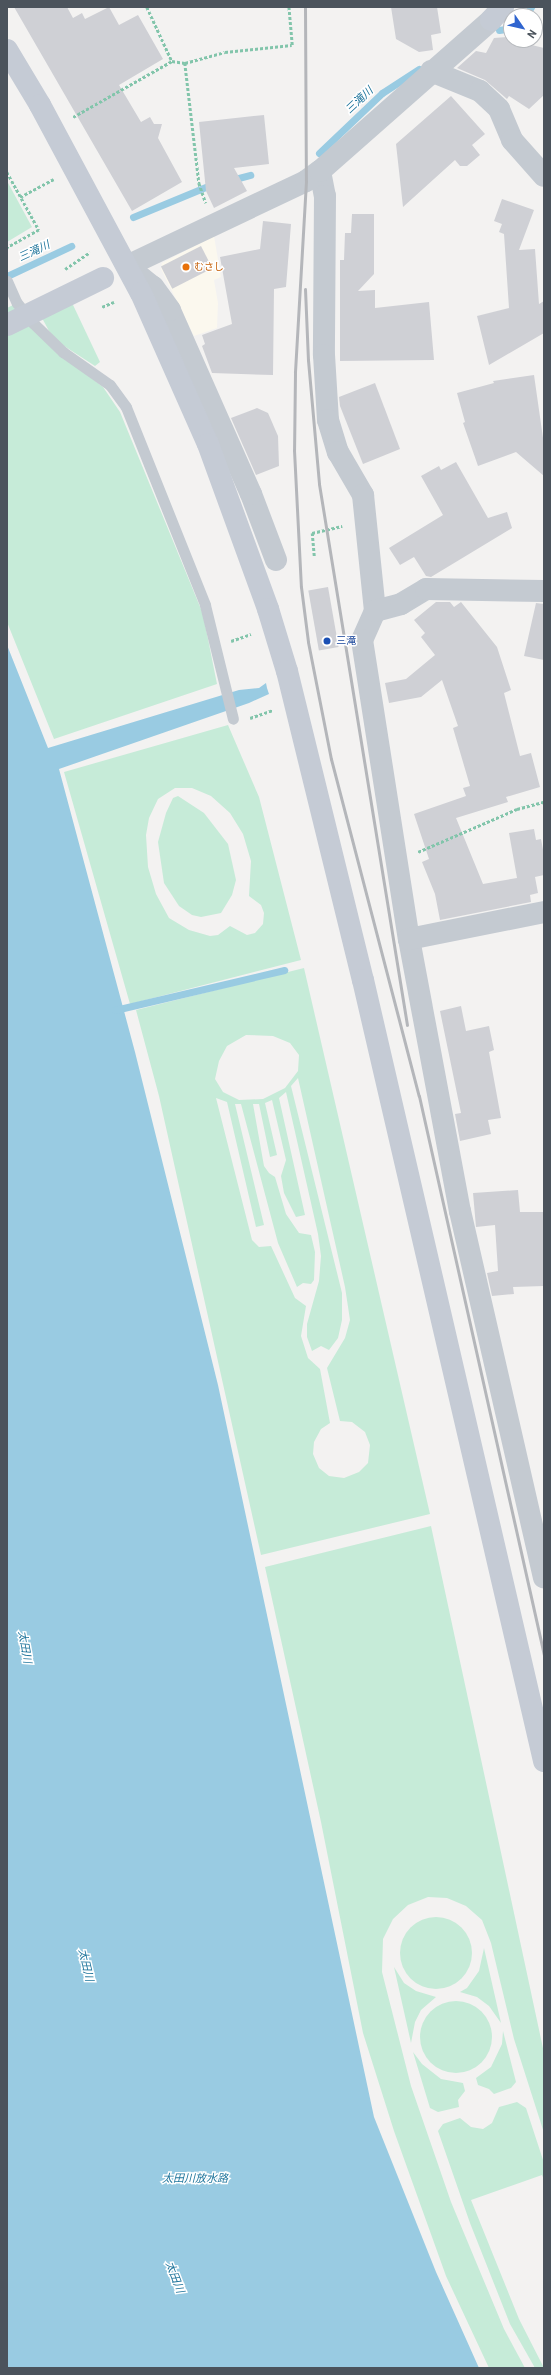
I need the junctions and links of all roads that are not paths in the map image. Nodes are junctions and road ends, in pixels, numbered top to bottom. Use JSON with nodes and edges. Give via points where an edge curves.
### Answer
{"nodes":[{"id":1,"x":497,"y":13,"type":"edge"},
{"id":2,"x":7,"y":50,"type":"edge"},
{"id":3,"x":431,"y":71,"type":"junction"},
{"id":4,"x":320,"y":172,"type":"junction"},
{"id":5,"x":544,"y":176,"type":"edge"},
{"id":6,"x":127,"y":266,"type":"junction"},
{"id":7,"x":7,"y":281,"type":"edge"},
{"id":8,"x":7,"y":325,"type":"edge"},
{"id":9,"x":276,"y":560,"type":"dead end"},
{"id":10,"x":544,"y":591,"type":"edge"},
{"id":11,"x":375,"y":611,"type":"junction"},
{"id":12,"x":233,"y":719,"type":"dead end"},
{"id":13,"x":544,"y":912,"type":"edge"},
{"id":14,"x":409,"y":939,"type":"junction"},
{"id":15,"x":544,"y":1577,"type":"edge"},
{"id":16,"x":544,"y":1761,"type":"edge"}],
"edges":[{"from":1,"to":3,"type":"street"},
{"from":2,"to":6,"type":"street","via":[[40,105]]},
{"from":3,"to":4,"type":"street"},
{"from":3,"to":5,"type":"street","via":[[480,92],[499,109],[512,140]]},
{"from":4,"to":6,"type":"street"},
{"from":4,"to":11,"type":"street","via":[[325,196],[324,356],[328,420],[338,452],[363,496]]},
{"from":6,"to":8,"type":"street","bridge":true},
{"from":6,"to":9,"type":"street","via":[[153,287],[170,310],[251,494]]},
{"from":6,"to":16,"type":"street","via":[[208,444],[250,556],[287,671],[443,1319]]},
{"from":7,"to":12,"type":"lane","via":[[17,303],[33,323],[63,352],[110,385],[126,407],[205,605],[223,687]]},
{"from":10,"to":11,"type":"street","via":[[426,589],[401,604]]},
{"from":11,"to":14,"type":"street","via":[[362,640]]},
{"from":13,"to":14,"type":"street"},
{"from":14,"to":15,"type":"street","via":[[460,1211]]}]}
